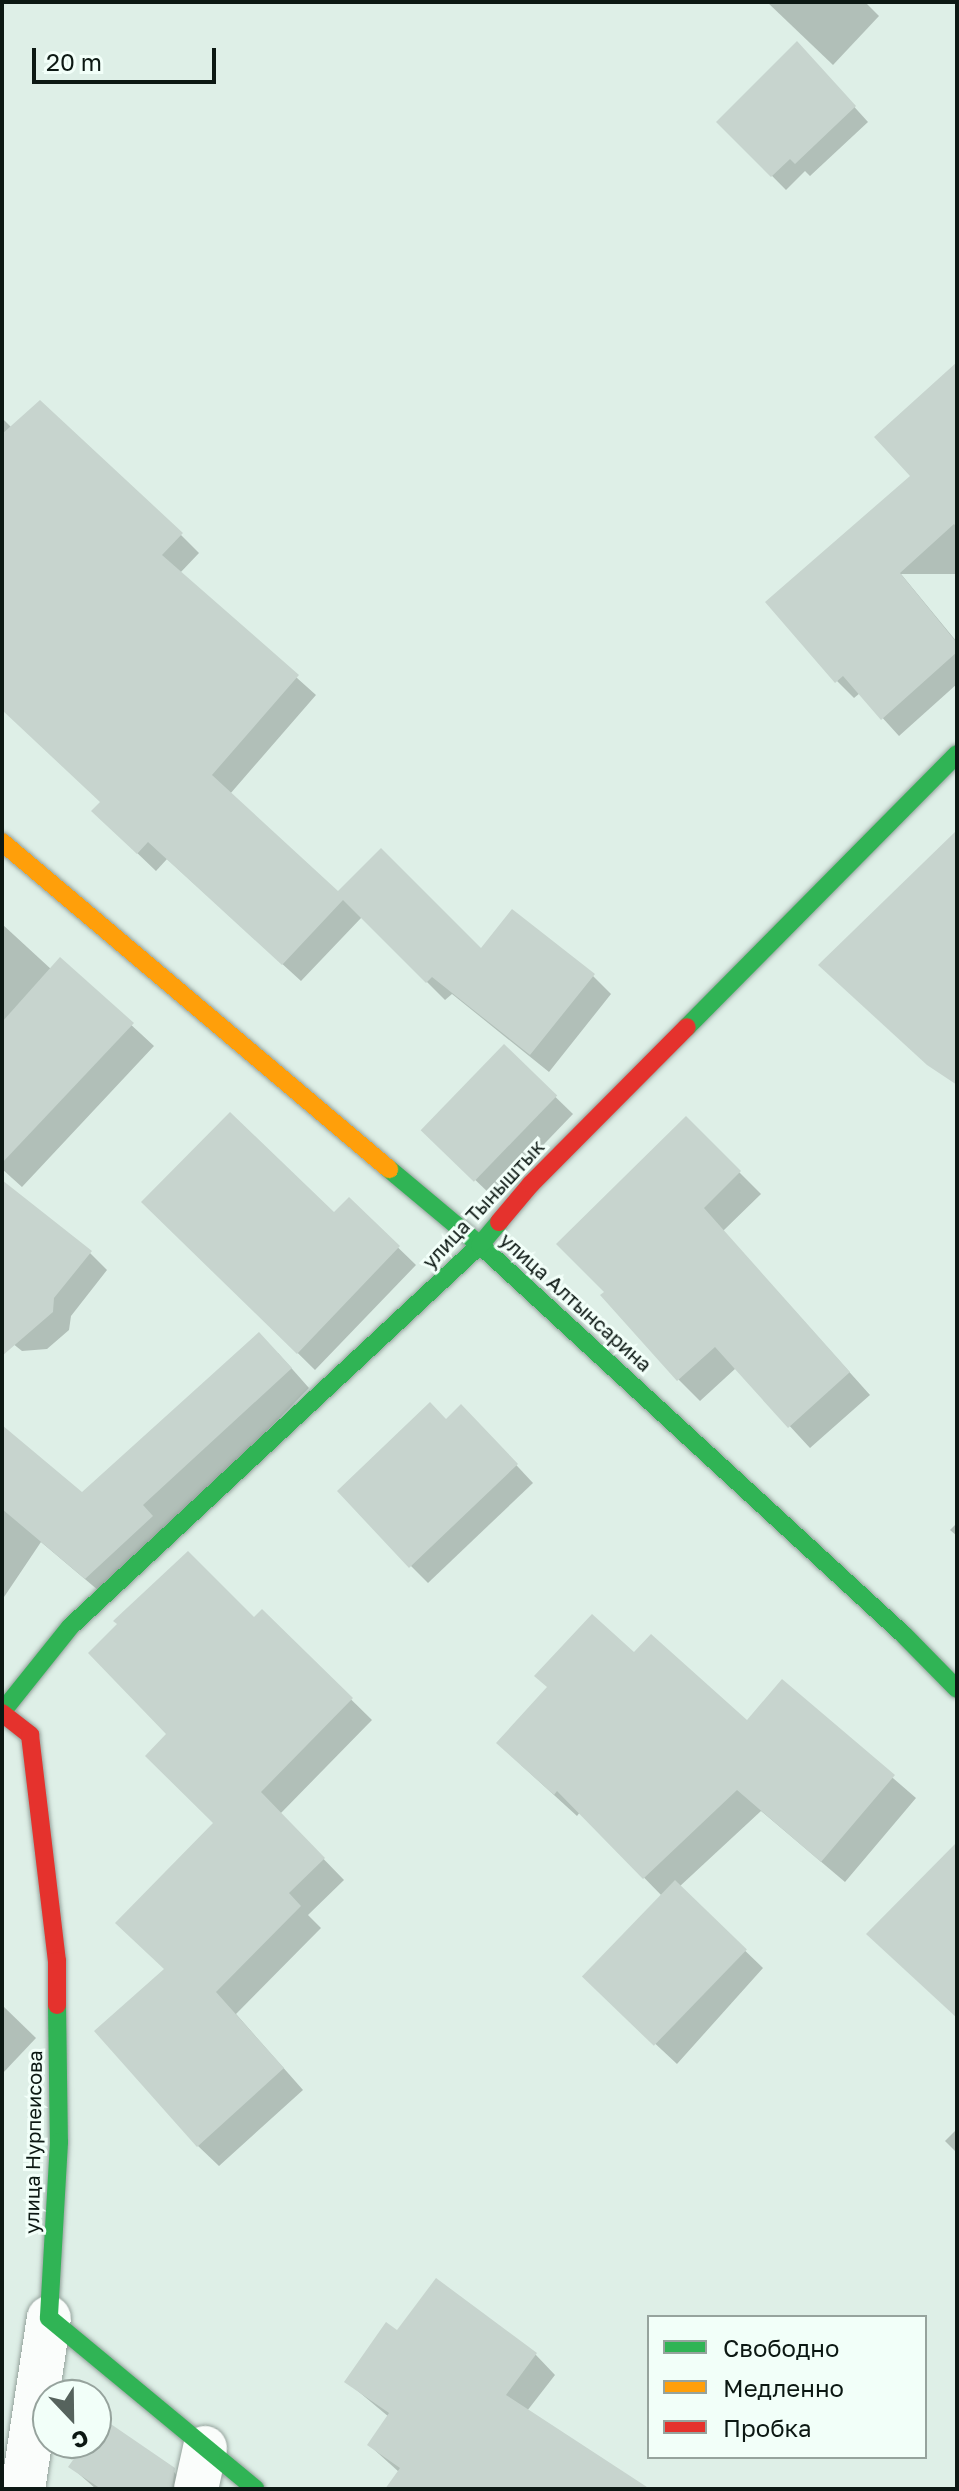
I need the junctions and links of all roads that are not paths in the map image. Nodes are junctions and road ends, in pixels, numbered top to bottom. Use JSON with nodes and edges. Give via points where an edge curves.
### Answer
{"nodes":[{"id":1,"x":957,"y":754,"type":"edge"},
{"id":2,"x":2,"y":842,"type":"edge"},
{"id":3,"x":480,"y":1245,"type":"junction"},
{"id":4,"x":957,"y":1689,"type":"edge"},
{"id":5,"x":2,"y":1713,"type":"edge"},
{"id":6,"x":49,"y":2318,"type":"junction"},
{"id":7,"x":201,"y":2468,"type":"edge"},
{"id":8,"x":23,"y":2489,"type":"edge"},
{"id":9,"x":256,"y":2489,"type":"edge"}],
"edges":[{"from":1,"to":3,"type":"street","name":"улица Тыныштык","via":[[531,1184]]},
{"from":2,"to":3,"type":"street","name":"улица Алтынсарина"},
{"from":3,"to":4,"type":"street","name":"улица Алтынсарина"},
{"from":3,"to":5,"type":"street","name":"улица Тыныштык","via":[[70,1627]]},
{"from":5,"to":6,"type":"street","name":"улица Нурпеисова","via":[[30,1735],[57,1961],[59,2142]]},
{"from":6,"to":7,"type":"street"},
{"from":6,"to":8,"type":"street"},
{"from":7,"to":9,"type":"street"}]}
